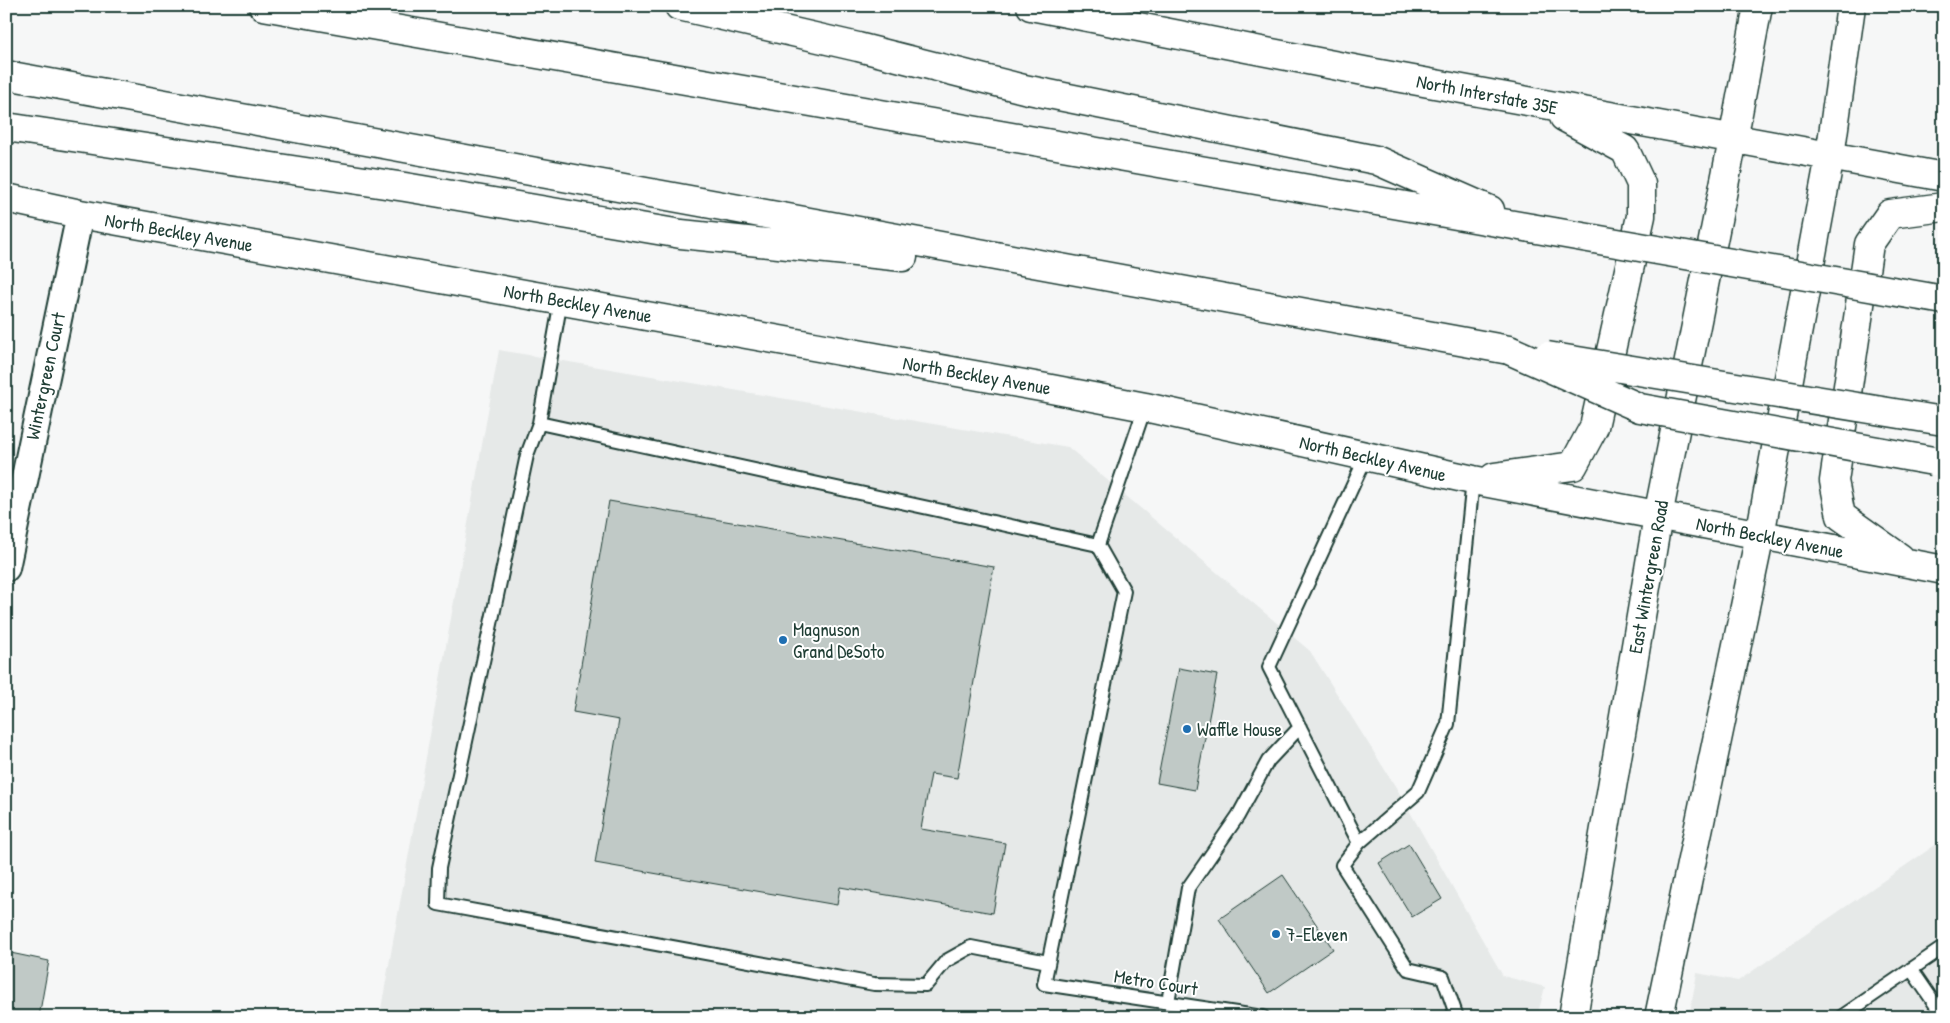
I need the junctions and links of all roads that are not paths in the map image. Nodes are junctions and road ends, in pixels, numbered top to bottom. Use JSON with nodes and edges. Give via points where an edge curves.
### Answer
{"nodes":[{"id":1,"x":263,"y":6,"type":"edge"},
{"id":2,"x":680,"y":6,"type":"edge"},
{"id":3,"x":1033,"y":6,"type":"edge"},
{"id":4,"x":1758,"y":6,"type":"edge"},
{"id":5,"x":1851,"y":6,"type":"edge"},
{"id":6,"x":6,"y":75,"type":"edge"},
{"id":7,"x":1542,"y":104,"type":"junction"},
{"id":8,"x":6,"y":127,"type":"edge"},
{"id":9,"x":1733,"y":140,"type":"junction"},
{"id":10,"x":1830,"y":156,"type":"junction"},
{"id":11,"x":1944,"y":178,"type":"edge"},
{"id":12,"x":6,"y":198,"type":"edge"},
{"id":13,"x":1944,"y":206,"type":"edge"},
{"id":14,"x":80,"y":214,"type":"junction"},
{"id":15,"x":1531,"y":228,"type":"junction"},
{"id":16,"x":1112,"y":278,"type":"junction"},
{"id":17,"x":562,"y":300,"type":"junction"},
{"id":18,"x":1944,"y":300,"type":"edge"},
{"id":19,"x":1509,"y":350,"type":"junction"},
{"id":20,"x":1145,"y":407,"type":"junction"},
{"id":21,"x":1943,"y":421,"type":"edge"},
{"id":22,"x":539,"y":423,"type":"junction"},
{"id":23,"x":1366,"y":457,"type":"junction"},
{"id":24,"x":1938,"y":463,"type":"edge"},
{"id":25,"x":1473,"y":480,"type":"junction"},
{"id":26,"x":1658,"y":516,"type":"junction"},
{"id":27,"x":1760,"y":535,"type":"junction"},
{"id":28,"x":1098,"y":545,"type":"junction"},
{"id":29,"x":1907,"y":563,"type":"junction"},
{"id":30,"x":6,"y":568,"type":"edge"},
{"id":31,"x":1944,"y":570,"type":"edge"},
{"id":32,"x":1300,"y":727,"type":"junction"},
{"id":33,"x":1359,"y":843,"type":"junction"},
{"id":34,"x":1944,"y":947,"type":"edge"},
{"id":35,"x":1048,"y":962,"type":"junction"},
{"id":36,"x":1911,"y":969,"type":"junction"},
{"id":37,"x":1168,"y":1002,"type":"junction"},
{"id":38,"x":1263,"y":1017,"type":"edge"},
{"id":39,"x":1457,"y":1017,"type":"edge"},
{"id":40,"x":1573,"y":1017,"type":"edge"},
{"id":41,"x":1659,"y":1017,"type":"edge"},
{"id":42,"x":1841,"y":1017,"type":"edge"},
{"id":43,"x":1944,"y":1017,"type":"edge"}],
"edges":[{"from":1,"to":15,"type":"main road"},
{"from":2,"to":15,"type":"main road","via":[[1024,89],[1376,160]]},
{"from":3,"to":7,"type":"main road","name":"North Interstate 35E"},
{"from":4,"to":9,"type":"main road","name":"East Wintergreen Road"},
{"from":5,"to":10,"type":"main road"},
{"from":6,"to":16,"type":"main road"},
{"from":7,"to":9,"type":"main road","name":"North Interstate 35E"},
{"from":7,"to":25,"type":"main road","via":[[1625,150],[1641,184],[1641,216],[1594,427],[1574,466]]},
{"from":8,"to":16,"type":"main road","via":[[405,187],[681,234]]},
{"from":9,"to":10,"type":"main road","name":"North Interstate 35E"},
{"from":9,"to":26,"type":"main road","name":"East Wintergreen Road"},
{"from":10,"to":11,"type":"main road","name":"North Interstate 35E"},
{"from":10,"to":27,"type":"main road"},
{"from":12,"to":14,"type":"main road","name":"North Beckley Avenue"},
{"from":13,"to":29,"type":"main road","via":[[1890,214],[1869,244],[1834,481],[1842,516]]},
{"from":14,"to":17,"type":"main road","name":"North Beckley Avenue"},
{"from":14,"to":30,"type":"street","name":"Wintergreen Court"},
{"from":15,"to":18,"type":"main road","bridge":true},
{"from":16,"to":19,"type":"main road"},
{"from":17,"to":20,"type":"main road","name":"North Beckley Avenue"},
{"from":17,"to":22,"type":"lane"},
{"from":19,"to":21,"type":"main road","bridge":true},
{"from":19,"to":24,"type":"main road","bridge":true,"via":[[1640,408]]},
{"from":20,"to":23,"type":"main road","name":"North Beckley Avenue"},
{"from":20,"to":28,"type":"lane"},
{"from":22,"to":28,"type":"lane"},
{"from":22,"to":35,"type":"lane","via":[[527,455],[441,859],[438,904],[874,984],[926,985],[946,961],[971,947]]},
{"from":23,"to":25,"type":"main road","name":"North Beckley Avenue"},
{"from":23,"to":32,"type":"lane","via":[[1269,667]]},
{"from":25,"to":26,"type":"main road","name":"North Beckley Avenue"},
{"from":25,"to":33,"type":"lane","via":[[1448,724],[1418,792]]},
{"from":26,"to":27,"type":"main road","name":"North Beckley Avenue"},
{"from":26,"to":40,"type":"main road","name":"East Wintergreen Road"},
{"from":27,"to":29,"type":"main road","name":"North Beckley Avenue"},
{"from":27,"to":41,"type":"main road"},
{"from":28,"to":35,"type":"lane","via":[[1124,590]]},
{"from":29,"to":31,"type":"main road","name":"North Beckley Avenue"},
{"from":32,"to":33,"type":"lane"},
{"from":32,"to":37,"type":"lane","via":[[1268,761],[1238,816],[1188,888]]},
{"from":33,"to":39,"type":"lane","via":[[1342,865],[1408,969],[1442,977]]},
{"from":34,"to":36,"type":"lane"},
{"from":35,"to":37,"type":"lane","name":"Metro Court","via":[[1044,984]]},
{"from":36,"to":42,"type":"lane"},
{"from":36,"to":43,"type":"lane"},
{"from":37,"to":38,"type":"lane","name":"Metro Court"}]}
